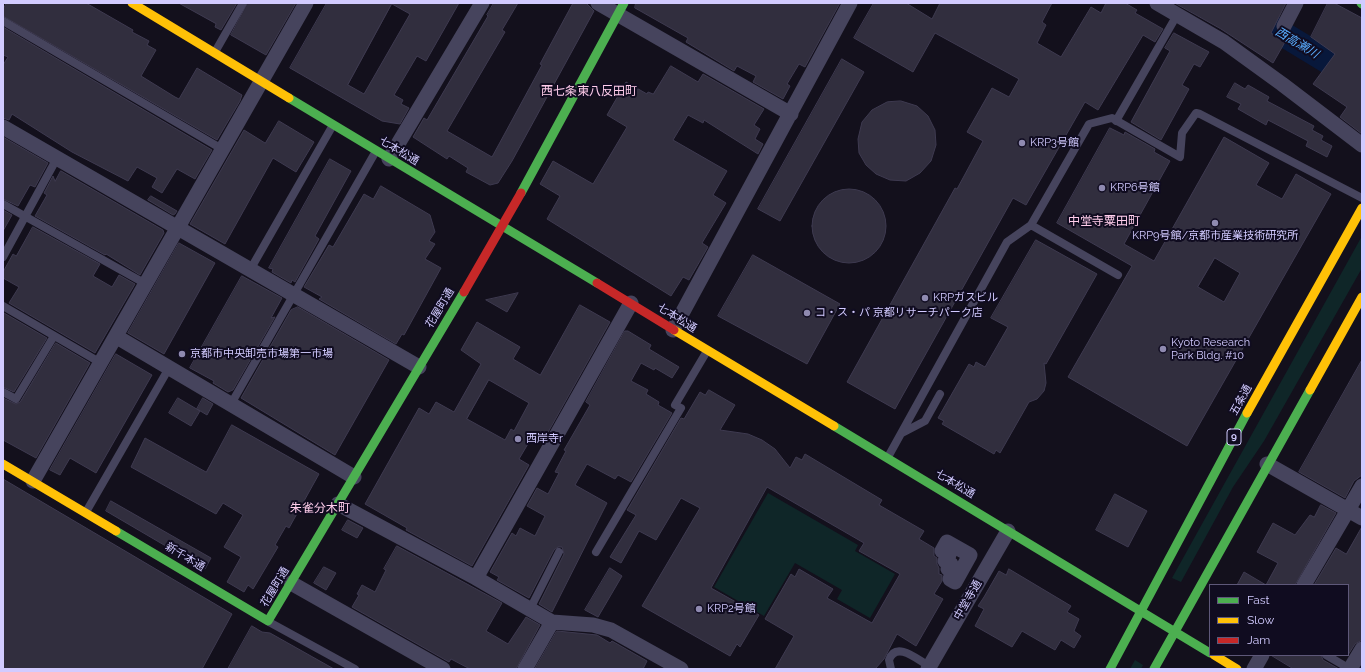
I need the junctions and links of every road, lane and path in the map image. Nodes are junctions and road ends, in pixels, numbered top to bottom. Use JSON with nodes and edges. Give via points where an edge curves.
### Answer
{"nodes":[{"id":1,"x":243,"y":3,"type":"edge"},
{"id":2,"x":306,"y":3,"type":"edge"},
{"id":3,"x":482,"y":3,"type":"edge"},
{"id":4,"x":598,"y":3,"type":"edge"},
{"id":5,"x":850,"y":3,"type":"edge"},
{"id":6,"x":1157,"y":3,"type":"edge"},
{"id":7,"x":1296,"y":3,"type":"edge"},
{"id":8,"x":140,"y":5,"type":"edge"},
{"id":9,"x":621,"y":9,"type":"edge"},
{"id":10,"x":1177,"y":15,"type":"junction"},
{"id":11,"x":3,"y":20,"type":"edge"},
{"id":12,"x":1284,"y":26,"type":"dead end"},
{"id":13,"x":215,"y":52,"type":"junction"},
{"id":14,"x":262,"y":80,"type":"junction"},
{"id":15,"x":791,"y":114,"type":"junction"},
{"id":16,"x":1116,"y":121,"type":"junction"},
{"id":17,"x":334,"y":124,"type":"junction"},
{"id":18,"x":3,"y":127,"type":"edge"},
{"id":19,"x":1362,"y":145,"type":"edge"},
{"id":20,"x":222,"y":149,"type":"junction"},
{"id":21,"x":376,"y":150,"type":"junction"},
{"id":22,"x":57,"y":158,"type":"junction"},
{"id":23,"x":389,"y":159,"type":"junction"},
{"id":24,"x":1362,"y":198,"type":"edge"},
{"id":25,"x":3,"y":204,"type":"edge"},
{"id":26,"x":1362,"y":208,"type":"edge"},
{"id":27,"x":25,"y":217,"type":"junction"},
{"id":28,"x":1031,"y":225,"type":"junction"},
{"id":29,"x":502,"y":227,"type":"junction"},
{"id":30,"x":178,"y":228,"type":"junction"},
{"id":31,"x":3,"y":257,"type":"edge"},
{"id":32,"x":250,"y":270,"type":"junction"},
{"id":33,"x":1118,"y":276,"type":"dead end"},
{"id":34,"x":146,"y":284,"type":"junction"},
{"id":35,"x":294,"y":295,"type":"junction"},
{"id":36,"x":1362,"y":297,"type":"edge"},
{"id":37,"x":631,"y":303,"type":"junction"},
{"id":38,"x":3,"y":306,"type":"edge"},
{"id":39,"x":673,"y":330,"type":"junction"},
{"id":40,"x":54,"y":336,"type":"junction"},
{"id":41,"x":117,"y":337,"type":"junction"},
{"id":42,"x":707,"y":351,"type":"junction"},
{"id":43,"x":101,"y":363,"type":"junction"},
{"id":44,"x":419,"y":366,"type":"junction"},
{"id":45,"x":170,"y":368,"type":"junction"},
{"id":46,"x":3,"y":392,"type":"edge"},
{"id":47,"x":940,"y":394,"type":"dead end"},
{"id":48,"x":231,"y":404,"type":"junction"},
{"id":49,"x":901,"y":433,"type":"junction"},
{"id":50,"x":888,"y":457,"type":"junction"},
{"id":51,"x":3,"y":464,"type":"edge"},
{"id":52,"x":1267,"y":464,"type":"junction"},
{"id":53,"x":354,"y":477,"type":"junction"},
{"id":54,"x":33,"y":481,"type":"junction"},
{"id":55,"x":1362,"y":486,"type":"edge"},
{"id":56,"x":338,"y":504,"type":"junction"},
{"id":57,"x":1348,"y":510,"type":"junction"},
{"id":58,"x":86,"y":512,"type":"junction"},
{"id":59,"x":1362,"y":518,"type":"edge"},
{"id":60,"x":1008,"y":531,"type":"junction"},
{"id":61,"x":559,"y":552,"type":"dead end"},
{"id":62,"x":596,"y":552,"type":"dead end"},
{"id":63,"x":476,"y":578,"type":"junction"},
{"id":64,"x":291,"y":583,"type":"junction"},
{"id":65,"x":1305,"y":584,"type":"edge"},
{"id":66,"x":530,"y":609,"type":"junction"},
{"id":67,"x":1141,"y":611,"type":"junction"},
{"id":68,"x":268,"y":621,"type":"junction"},
{"id":69,"x":552,"y":622,"type":"junction"},
{"id":70,"x":1175,"y":632,"type":"junction"},
{"id":71,"x":1362,"y":649,"type":"edge"},
{"id":72,"x":1209,"y":652,"type":"edge"},
{"id":73,"x":1216,"y":656,"type":"edge"},
{"id":74,"x":1261,"y":656,"type":"edge"},
{"id":75,"x":1328,"y":656,"type":"edge"},
{"id":76,"x":928,"y":668,"type":"edge"},
{"id":77,"x":355,"y":669,"type":"edge"},
{"id":78,"x":443,"y":669,"type":"edge"},
{"id":79,"x":525,"y":669,"type":"edge"},
{"id":80,"x":681,"y":669,"type":"edge"},
{"id":81,"x":890,"y":669,"type":"edge"},
{"id":82,"x":1110,"y":669,"type":"edge"},
{"id":83,"x":1154,"y":669,"type":"edge"},
{"id":84,"x":1237,"y":669,"type":"edge"},
{"id":85,"x":1254,"y":669,"type":"edge"},
{"id":86,"x":1350,"y":669,"type":"edge"}],
"edges":[{"from":1,"to":13,"type":"lane"},
{"from":2,"to":14,"type":"street"},
{"from":3,"to":23,"type":"street"},
{"from":4,"to":9,"type":"street"},
{"from":5,"to":15,"type":"street"},
{"from":6,"to":10,"type":"street"},
{"from":7,"to":12,"type":"street"},
{"from":8,"to":13,"type":"main road","name":"七本松通"},
{"from":9,"to":15,"type":"street"},
{"from":9,"to":29,"type":"main road","name":"花屋町通"},
{"from":10,"to":16,"type":"lane"},
{"from":10,"to":19,"type":"street","via":[[1224,42]]},
{"from":11,"to":20,"type":"lane"},
{"from":13,"to":14,"type":"main road","name":"七本松通"},
{"from":14,"to":17,"type":"main road","name":"七本松通"},
{"from":14,"to":20,"type":"street"},
{"from":15,"to":39,"type":"street"},
{"from":16,"to":24,"type":"lane","via":[[1180,157],[1182,133],[1196,113],[1200,114]]},
{"from":16,"to":28,"type":"lane","via":[[1112,118],[1089,124]]},
{"from":17,"to":21,"type":"main road","name":"七本松通"},
{"from":17,"to":32,"type":"lane"},
{"from":18,"to":22,"type":"street"},
{"from":20,"to":30,"type":"street"},
{"from":21,"to":23,"type":"main road","name":"七本松通"},
{"from":21,"to":35,"type":"lane"},
{"from":22,"to":27,"type":"lane"},
{"from":22,"to":30,"type":"street"},
{"from":23,"to":29,"type":"main road","name":"七本松通"},
{"from":25,"to":27,"type":"lane"},
{"from":26,"to":67,"type":"main road","name":"五条通","number":"9"},
{"from":27,"to":31,"type":"lane"},
{"from":27,"to":34,"type":"lane"},
{"from":28,"to":33,"type":"lane"},
{"from":28,"to":49,"type":"lane","via":[[1007,242]]},
{"from":29,"to":37,"type":"main road","name":"七本松通"},
{"from":29,"to":44,"type":"main road","name":"花屋町通"},
{"from":30,"to":32,"type":"street"},
{"from":30,"to":34,"type":"street"},
{"from":32,"to":35,"type":"street"},
{"from":34,"to":41,"type":"street"},
{"from":35,"to":44,"type":"street"},
{"from":35,"to":48,"type":"lane"},
{"from":36,"to":52,"type":"main road"},
{"from":37,"to":39,"type":"main road","name":"七本松通"},
{"from":37,"to":63,"type":"street"},
{"from":38,"to":40,"type":"lane"},
{"from":39,"to":42,"type":"main road","name":"七本松通"},
{"from":40,"to":43,"type":"lane"},
{"from":40,"to":46,"type":"lane","via":[[16,399]]},
{"from":41,"to":43,"type":"street"},
{"from":41,"to":45,"type":"street"},
{"from":42,"to":50,"type":"main road","name":"七本松通"},
{"from":42,"to":62,"type":"lane","via":[[675,405],[681,408]]},
{"from":43,"to":54,"type":"street"},
{"from":44,"to":53,"type":"main road","name":"花屋町通"},
{"from":45,"to":48,"type":"street"},
{"from":45,"to":58,"type":"lane"},
{"from":47,"to":49,"type":"lane","via":[[925,421]]},
{"from":48,"to":53,"type":"street"},
{"from":49,"to":50,"type":"lane"},
{"from":50,"to":60,"type":"main road","name":"七本松通"},
{"from":51,"to":54,"type":"main road","name":"新千本通"},
{"from":52,"to":57,"type":"street"},
{"from":52,"to":70,"type":"main road"},
{"from":53,"to":56,"type":"main road","name":"花屋町通"},
{"from":54,"to":58,"type":"main road","name":"新千本通"},
{"from":55,"to":57,"type":"street"},
{"from":56,"to":63,"type":"street"},
{"from":56,"to":64,"type":"main road","name":"花屋町通"},
{"from":57,"to":59,"type":"street"},
{"from":57,"to":65,"type":"street"},
{"from":58,"to":68,"type":"main road","name":"新千本通"},
{"from":60,"to":67,"type":"main road","name":"七本松通"},
{"from":60,"to":76,"type":"street","name":"中堂寺通"},
{"from":61,"to":66,"type":"lane"},
{"from":63,"to":66,"type":"street"},
{"from":64,"to":68,"type":"main road","name":"花屋町通"},
{"from":64,"to":78,"type":"street"},
{"from":66,"to":69,"type":"street"},
{"from":67,"to":70,"type":"main road","name":"七本松通"},
{"from":67,"to":82,"type":"main road","name":"五条通","number":"9"},
{"from":68,"to":77,"type":"lane","name":"新千本通"},
{"from":69,"to":79,"type":"street"},
{"from":69,"to":80,"type":"street","via":[[606,628]]},
{"from":70,"to":72,"type":"main road","name":"七本松通"},
{"from":70,"to":83,"type":"main road"},
{"from":71,"to":86,"type":"street"},
{"from":73,"to":84,"type":"main road"},
{"from":74,"to":85,"type":"street"},
{"from":75,"to":86,"type":"lane"},
{"from":76,"to":81,"type":"lane","via":[[904,652],[898,651],[892,654],[889,660]]}]}
